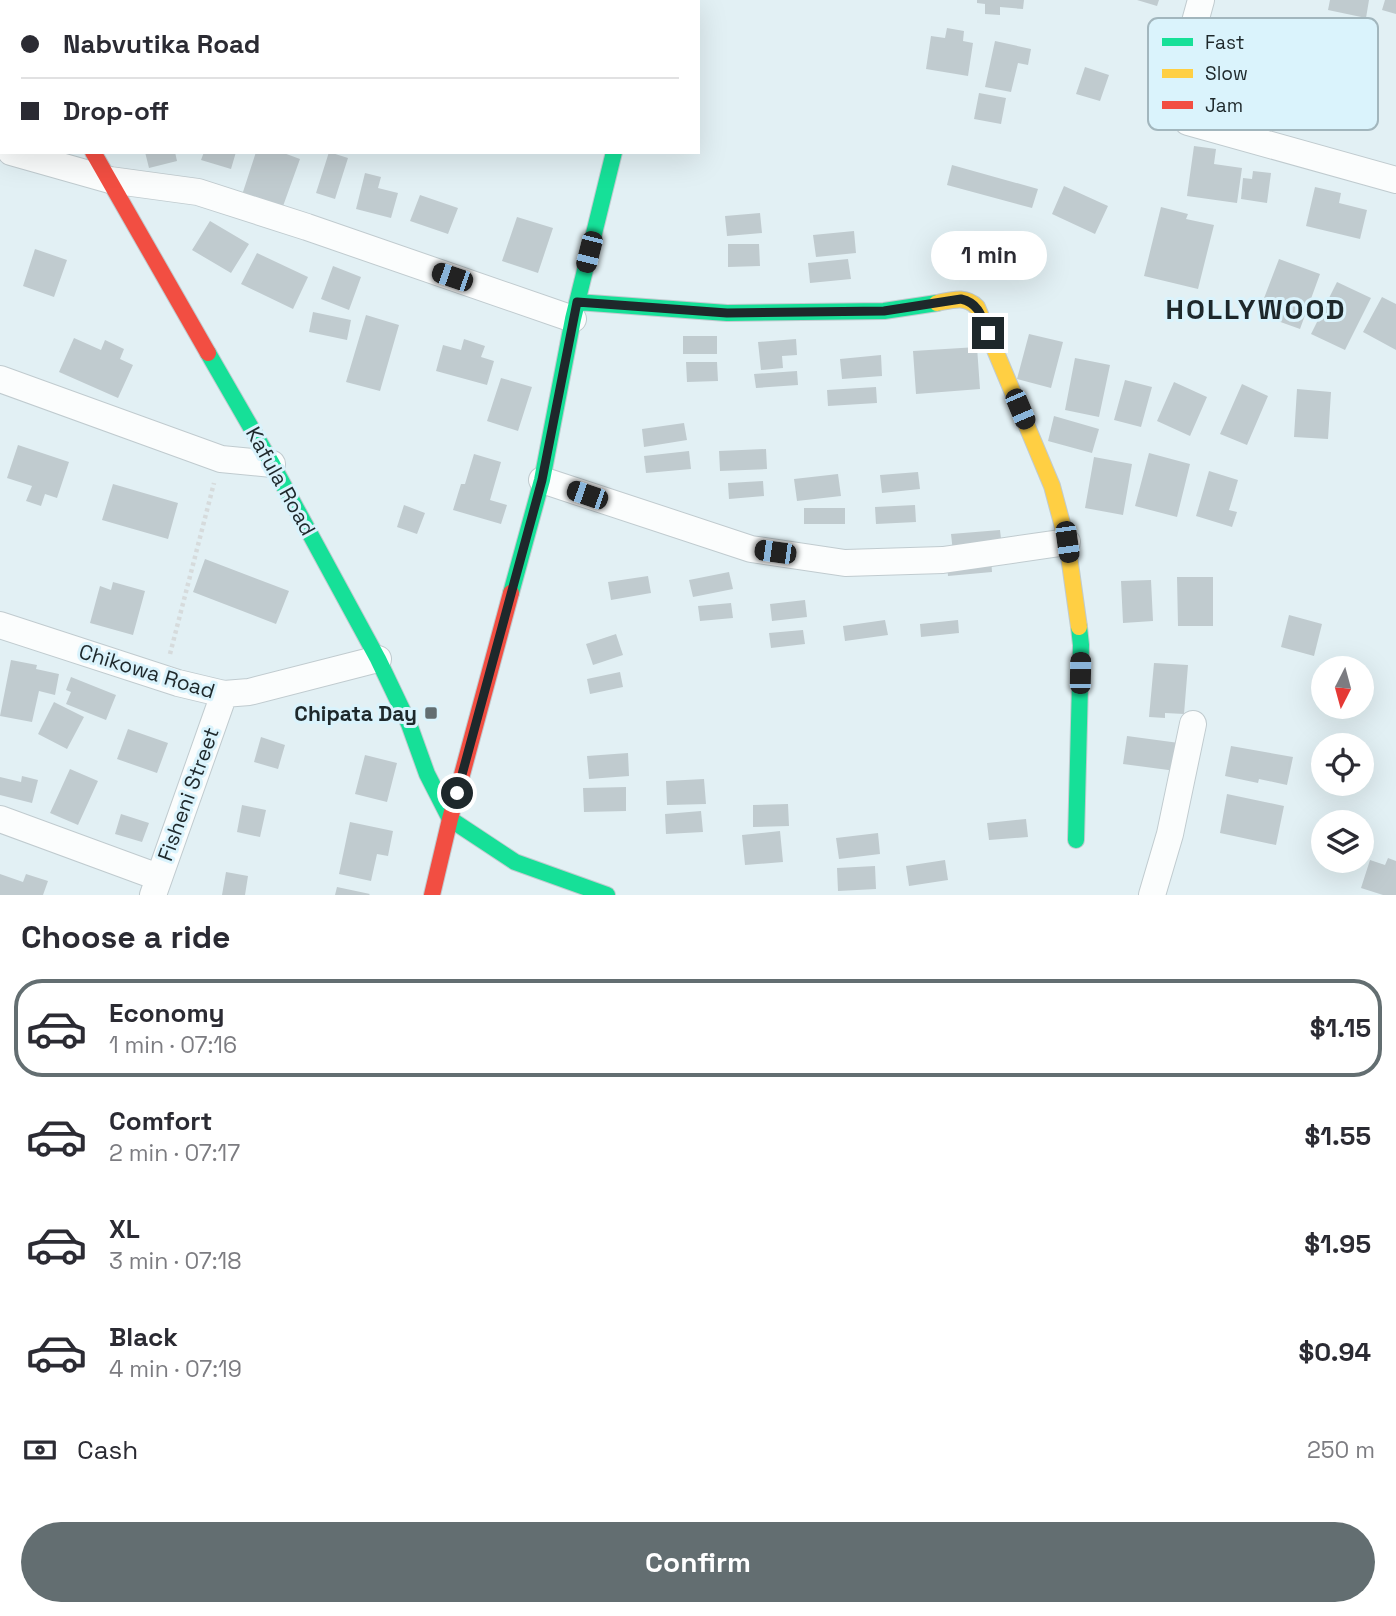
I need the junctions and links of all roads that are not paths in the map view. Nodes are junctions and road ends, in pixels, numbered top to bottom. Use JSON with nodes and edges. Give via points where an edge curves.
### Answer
{"nodes":[{"id":1,"x":1200,"y":0,"type":"edge"},
{"id":2,"x":1195,"y":18,"type":"edge"},
{"id":3,"x":1217,"y":130,"type":"edge"},
{"id":4,"x":18,"y":154,"type":"edge"},
{"id":5,"x":94,"y":154,"type":"edge"},
{"id":6,"x":614,"y":154,"type":"edge"},
{"id":7,"x":110,"y":180,"type":"junction"},
{"id":8,"x":1396,"y":180,"type":"edge"},
{"id":9,"x":575,"y":310,"type":"junction"},
{"id":10,"x":0,"y":379,"type":"edge"},
{"id":11,"x":272,"y":464,"type":"junction"},
{"id":12,"x":542,"y":480,"type":"junction"},
{"id":13,"x":1067,"y":542,"type":"junction"},
{"id":14,"x":0,"y":625,"type":"edge"},
{"id":15,"x":378,"y":659,"type":"junction"},
{"id":16,"x":224,"y":694,"type":"junction"},
{"id":17,"x":1194,"y":724,"type":"dead end"},
{"id":18,"x":0,"y":819,"type":"edge"},
{"id":19,"x":450,"y":819,"type":"junction"},
{"id":20,"x":1076,"y":840,"type":"dead end"},
{"id":21,"x":156,"y":886,"type":"edge"},
{"id":22,"x":432,"y":895,"type":"edge"},
{"id":23,"x":607,"y":895,"type":"edge"},
{"id":24,"x":1152,"y":895,"type":"edge"}],
"edges":[{"from":1,"to":2,"type":"street"},
{"from":3,"to":8,"type":"street"},
{"from":4,"to":7,"type":"street"},
{"from":5,"to":7,"type":"street","name":"Kafula Road"},
{"from":6,"to":9,"type":"street"},
{"from":7,"to":9,"type":"street","via":[[198,192]]},
{"from":7,"to":11,"type":"street","name":"Kafula Road"},
{"from":9,"to":12,"type":"street"},
{"from":9,"to":13,"type":"street","via":[[884,311],[971,301],[978,307],[1052,486]]},
{"from":10,"to":11,"type":"street","via":[[220,459]]},
{"from":11,"to":15,"type":"street","name":"Kafula Road"},
{"from":12,"to":13,"type":"street","via":[[751,549],[845,563],[943,560]]},
{"from":12,"to":19,"type":"street"},
{"from":13,"to":20,"type":"street","via":[[1081,645]]},
{"from":14,"to":16,"type":"street","name":"Chikowa Road"},
{"from":15,"to":16,"type":"street","name":"Chikowa Road","via":[[249,692]]},
{"from":15,"to":19,"type":"street","name":"Kafula Road"},
{"from":16,"to":21,"type":"street","name":"Fisheni Street"},
{"from":17,"to":24,"type":"street"},
{"from":18,"to":21,"type":"street"},
{"from":19,"to":22,"type":"street"},
{"from":19,"to":23,"type":"street","via":[[515,862]]}]}
